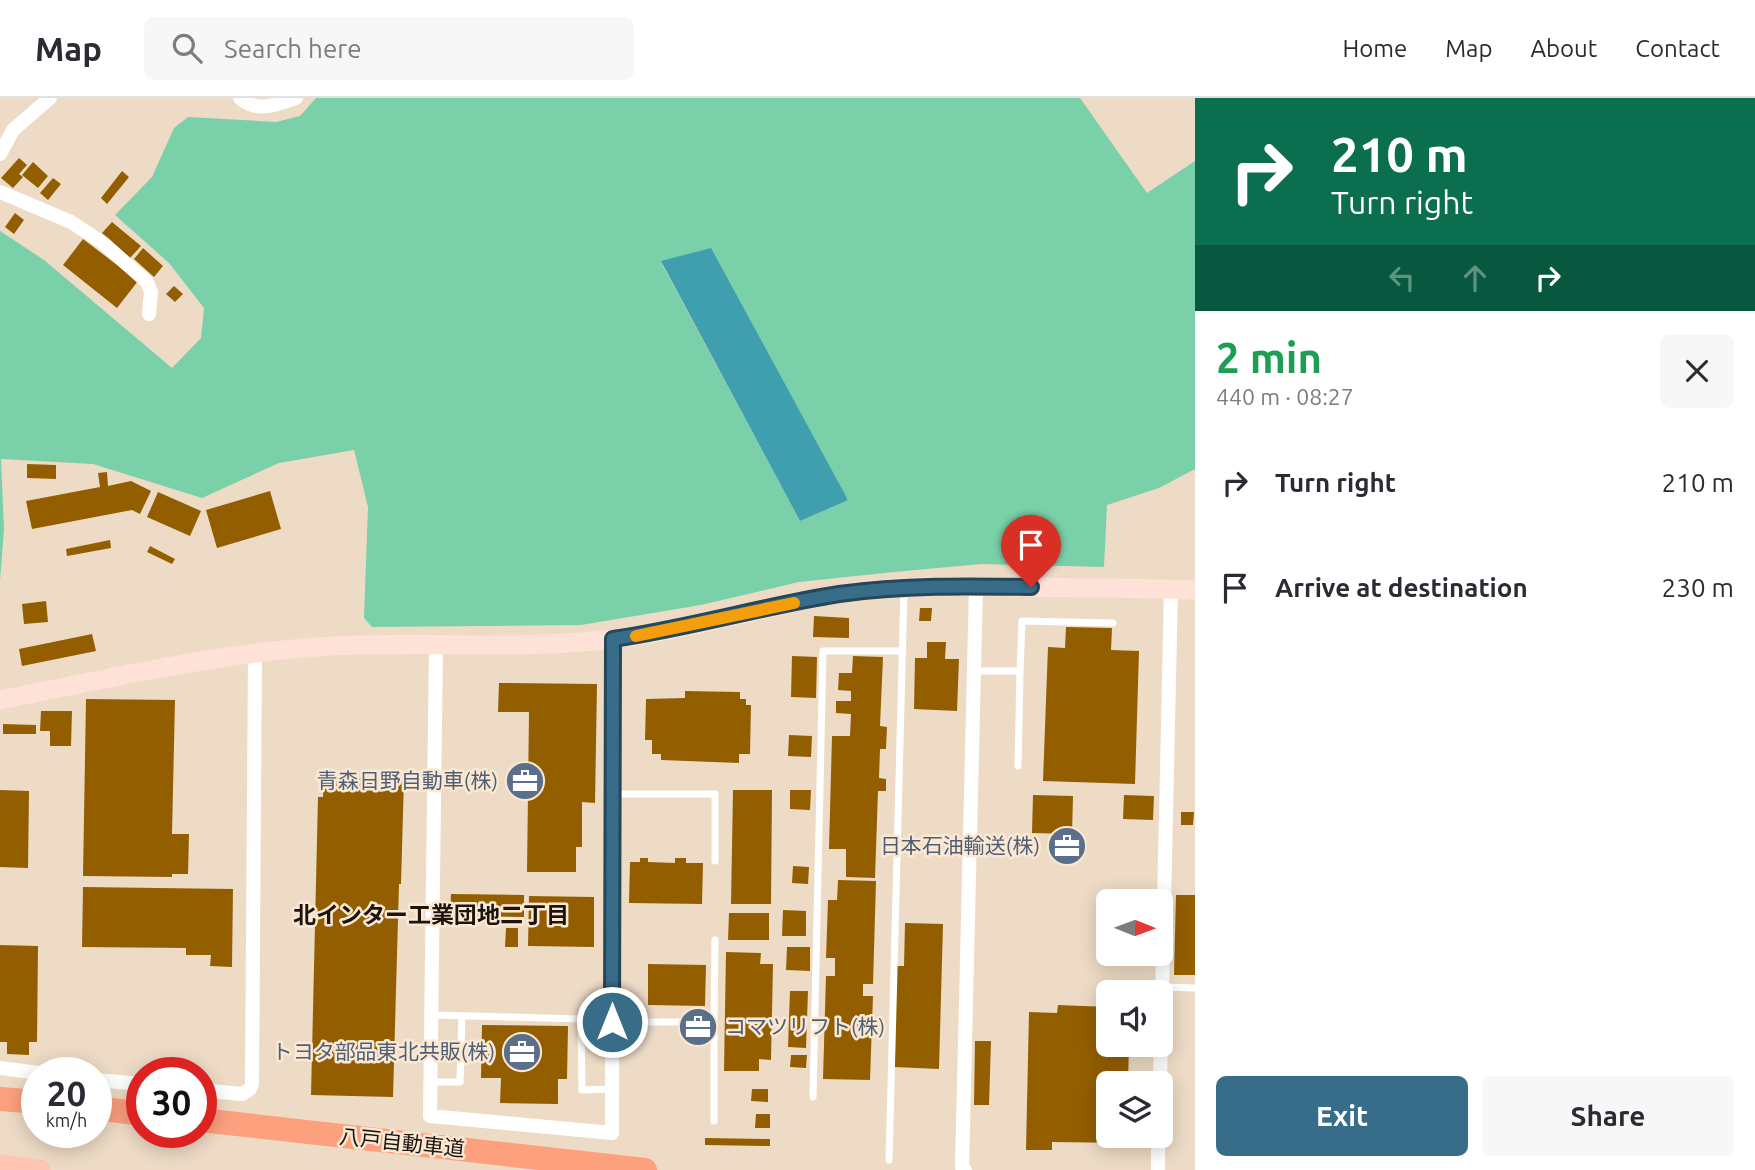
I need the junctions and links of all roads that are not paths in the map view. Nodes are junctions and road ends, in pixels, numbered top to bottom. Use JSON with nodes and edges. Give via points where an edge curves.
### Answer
{"nodes":[{"id":1,"x":50,"y":98,"type":"edge"},
{"id":2,"x":240,"y":98,"type":"edge"},
{"id":3,"x":296,"y":98,"type":"edge"},
{"id":4,"x":0,"y":155,"type":"edge"},
{"id":5,"x":0,"y":192,"type":"edge"},
{"id":6,"x":149,"y":314,"type":"dead end"},
{"id":7,"x":976,"y":586,"type":"junction"},
{"id":8,"x":904,"y":588,"type":"junction"},
{"id":9,"x":1171,"y":589,"type":"junction"},
{"id":10,"x":1195,"y":590,"type":"edge"},
{"id":11,"x":1113,"y":623,"type":"dead end"},
{"id":12,"x":613,"y":639,"type":"junction"},
{"id":13,"x":436,"y":644,"type":"junction"},
{"id":14,"x":903,"y":650,"type":"junction"},
{"id":15,"x":255,"y":654,"type":"junction"},
{"id":16,"x":974,"y":671,"type":"junction"},
{"id":17,"x":1020,"y":671,"type":"junction"},
{"id":18,"x":0,"y":700,"type":"edge"},
{"id":19,"x":1018,"y":766,"type":"dead end"},
{"id":20,"x":613,"y":794,"type":"junction"},
{"id":21,"x":715,"y":861,"type":"dead end"},
{"id":22,"x":715,"y":940,"type":"dead end"},
{"id":23,"x":1162,"y":980,"type":"edge"},
{"id":24,"x":1173,"y":987,"type":"edge"},
{"id":25,"x":1195,"y":988,"type":"edge"},
{"id":26,"x":431,"y":1015,"type":"junction"},
{"id":27,"x":462,"y":1016,"type":"junction"},
{"id":28,"x":612,"y":1022,"type":"junction"},
{"id":29,"x":714,"y":1022,"type":"junction"},
{"id":30,"x":0,"y":1068,"type":"edge"},
{"id":31,"x":21,"y":1071,"type":"edge"},
{"id":32,"x":431,"y":1082,"type":"junction"},
{"id":33,"x":612,"y":1089,"type":"junction"},
{"id":34,"x":217,"y":1092,"type":"edge"},
{"id":35,"x":813,"y":1097,"type":"dead end"},
{"id":36,"x":0,"y":1099,"type":"edge"},
{"id":37,"x":21,"y":1101,"type":"edge"},
{"id":38,"x":714,"y":1121,"type":"dead end"},
{"id":39,"x":217,"y":1123,"type":"edge"},
{"id":40,"x":1158,"y":1148,"type":"edge"},
{"id":41,"x":889,"y":1160,"type":"dead end"},
{"id":42,"x":0,"y":1165,"type":"edge"},
{"id":43,"x":40,"y":1170,"type":"edge"},
{"id":44,"x":645,"y":1170,"type":"edge"},
{"id":45,"x":965,"y":1170,"type":"edge"},
{"id":46,"x":1158,"y":1170,"type":"edge"}],
"edges":[{"from":1,"to":4,"type":"street","via":[[13,130]]},
{"from":2,"to":3,"type":"street","via":[[247,105],[270,107]]},
{"from":5,"to":6,"type":"street","via":[[71,222],[103,243],[147,282]]},
{"from":7,"to":8,"type":"street"},
{"from":7,"to":9,"type":"street"},
{"from":7,"to":16,"type":"street"},
{"from":8,"to":12,"type":"street","via":[[839,594]]},
{"from":8,"to":14,"type":"lane"},
{"from":9,"to":10,"type":"street"},
{"from":9,"to":23,"type":"street"},
{"from":11,"to":17,"type":"lane","via":[[1022,621]]},
{"from":12,"to":13,"type":"street","via":[[548,645]]},
{"from":12,"to":20,"type":"street"},
{"from":13,"to":15,"type":"street","via":[[316,647]]},
{"from":13,"to":26,"type":"street"},
{"from":14,"to":35,"type":"lane","via":[[823,651]]},
{"from":14,"to":41,"type":"lane"},
{"from":15,"to":18,"type":"street","via":[[163,667]]},
{"from":15,"to":34,"type":"street","via":[[251,1084],[242,1094]]},
{"from":16,"to":17,"type":"lane"},
{"from":16,"to":45,"type":"street","via":[[961,1167]]},
{"from":17,"to":19,"type":"lane"},
{"from":20,"to":21,"type":"lane","via":[[715,794]]},
{"from":20,"to":28,"type":"street"},
{"from":22,"to":29,"type":"lane"},
{"from":24,"to":25,"type":"lane"},
{"from":26,"to":27,"type":"lane"},
{"from":26,"to":32,"type":"street"},
{"from":27,"to":32,"type":"lane","via":[[460,1082]]},
{"from":27,"to":33,"type":"lane","via":[[581,1018],[582,1090]]},
{"from":28,"to":29,"type":"lane"},
{"from":28,"to":33,"type":"street"},
{"from":29,"to":38,"type":"lane"},
{"from":30,"to":31,"type":"street"},
{"from":32,"to":33,"type":"street","via":[[430,1116],[612,1133]]},
{"from":36,"to":37,"type":"highway"},
{"from":39,"to":44,"type":"highway","name":"八戸自動車道"},
{"from":40,"to":46,"type":"street"},
{"from":42,"to":43,"type":"main road"}]}
